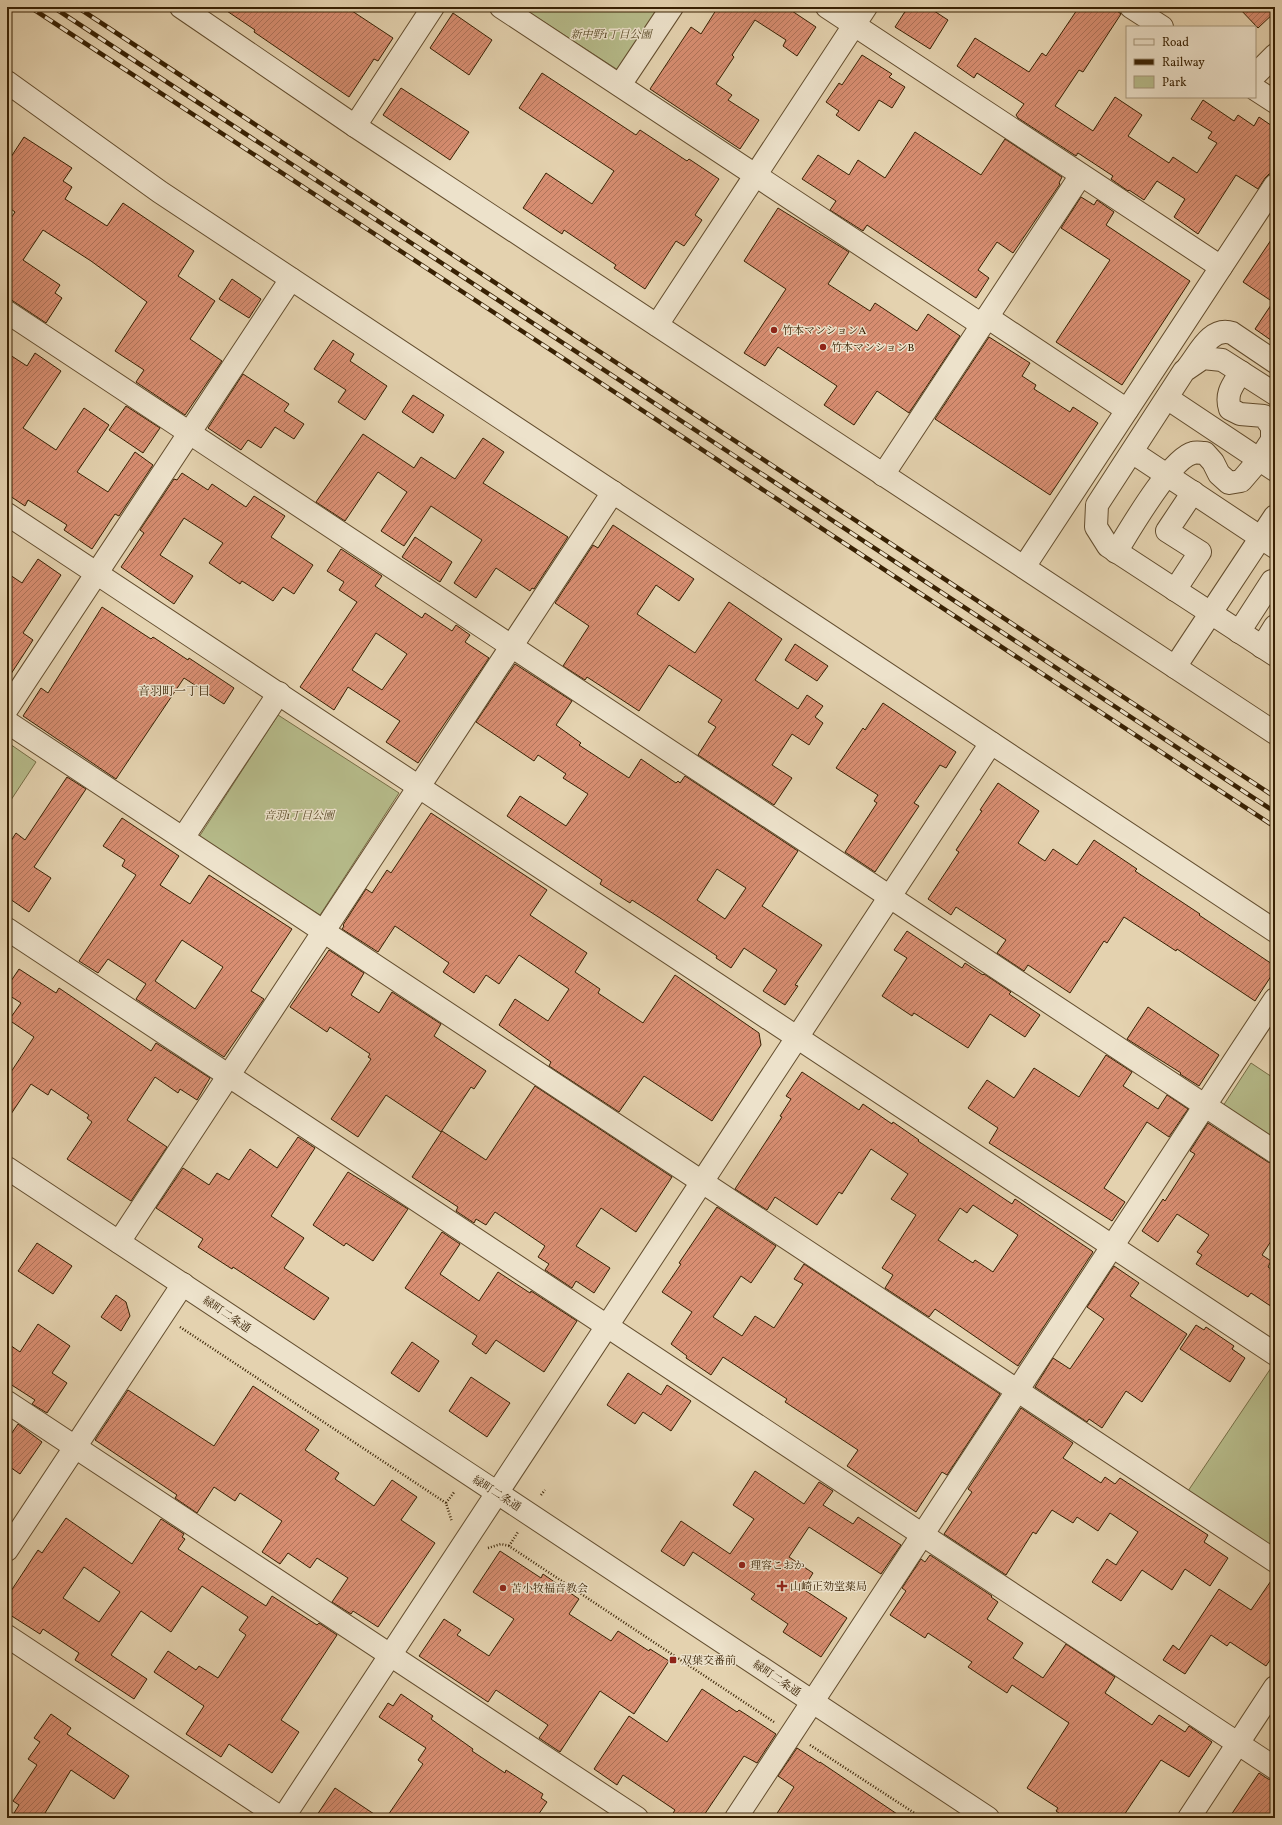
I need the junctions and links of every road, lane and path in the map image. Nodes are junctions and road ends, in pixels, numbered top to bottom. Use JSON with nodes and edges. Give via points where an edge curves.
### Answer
{"nodes":[{"id":1,"x":433,"y":7,"type":"edge"},
{"id":2,"x":502,"y":7,"type":"edge"},
{"id":3,"x":672,"y":7,"type":"edge"},
{"id":4,"x":827,"y":7,"type":"edge"},
{"id":5,"x":866,"y":7,"type":"edge"},
{"id":6,"x":1131,"y":7,"type":"edge"},
{"id":7,"x":184,"y":8,"type":"edge"},
{"id":8,"x":854,"y":25,"type":"junction"},
{"id":9,"x":1160,"y":26,"type":"edge"},
{"id":10,"x":1275,"y":55,"type":"edge"},
{"id":11,"x":1256,"y":74,"type":"edge"},
{"id":12,"x":7,"y":82,"type":"edge"},
{"id":13,"x":620,"y":85,"type":"junction"},
{"id":14,"x":1256,"y":90,"type":"edge"},
{"id":15,"x":1275,"y":102,"type":"edge"},
{"id":16,"x":355,"y":126,"type":"junction"},
{"id":17,"x":755,"y":174,"type":"junction"},
{"id":18,"x":1081,"y":175,"type":"junction"},
{"id":19,"x":1275,"y":185,"type":"edge"},
{"id":20,"x":1221,"y":268,"type":"junction"},
{"id":21,"x":290,"y":278,"type":"junction"},
{"id":22,"x":7,"y":312,"type":"edge"},
{"id":23,"x":984,"y":321,"type":"junction"},
{"id":24,"x":657,"y":325,"type":"junction"},
{"id":25,"x":1275,"y":362,"type":"edge"},
{"id":26,"x":1184,"y":371,"type":"junction"},
{"id":27,"x":1241,"y":372,"type":"junction"},
{"id":28,"x":1275,"y":394,"type":"edge"},
{"id":29,"x":1167,"y":398,"type":"junction"},
{"id":30,"x":1127,"y":410,"type":"junction"},
{"id":31,"x":189,"y":433,"type":"junction"},
{"id":32,"x":1132,"y":452,"type":"junction"},
{"id":33,"x":1267,"y":465,"type":"edge"},
{"id":34,"x":883,"y":475,"type":"junction"},
{"id":35,"x":1166,"y":475,"type":"junction"},
{"id":36,"x":612,"y":492,"type":"junction"},
{"id":37,"x":1193,"y":492,"type":"junction"},
{"id":38,"x":7,"y":514,"type":"edge"},
{"id":39,"x":1275,"y":516,"type":"edge"},
{"id":40,"x":1268,"y":542,"type":"edge"},
{"id":41,"x":1116,"y":552,"type":"junction"},
{"id":42,"x":1024,"y":567,"type":"junction"},
{"id":43,"x":97,"y":573,"type":"junction"},
{"id":44,"x":1275,"y":583,"type":"edge"},
{"id":45,"x":1175,"y":590,"type":"junction"},
{"id":46,"x":1210,"y":613,"type":"junction"},
{"id":47,"x":1275,"y":626,"type":"edge"},
{"id":48,"x":1239,"y":632,"type":"junction"},
{"id":49,"x":511,"y":646,"type":"junction"},
{"id":50,"x":1268,"y":651,"type":"edge"},
{"id":51,"x":1175,"y":667,"type":"junction"},
{"id":52,"x":279,"y":693,"type":"junction"},
{"id":53,"x":7,"y":709,"type":"edge"},
{"id":54,"x":7,"y":722,"type":"edge"},
{"id":55,"x":1275,"y":733,"type":"edge"},
{"id":56,"x":991,"y":742,"type":"junction"},
{"id":57,"x":419,"y":786,"type":"junction"},
{"id":58,"x":183,"y":838,"type":"junction"},
{"id":59,"x":890,"y":897,"type":"junction"},
{"id":60,"x":7,"y":929,"type":"edge"},
{"id":61,"x":323,"y":931,"type":"junction"},
{"id":62,"x":1275,"y":931,"type":"edge"},
{"id":63,"x":1275,"y":999,"type":"edge"},
{"id":64,"x":797,"y":1037,"type":"junction"},
{"id":65,"x":228,"y":1075,"type":"junction"},
{"id":66,"x":1205,"y":1106,"type":"junction"},
{"id":67,"x":1275,"y":1152,"type":"edge"},
{"id":68,"x":7,"y":1168,"type":"edge"},
{"id":69,"x":702,"y":1182,"type":"junction"},
{"id":70,"x":119,"y":1242,"type":"junction"},
{"id":71,"x":1113,"y":1246,"type":"junction"},
{"id":72,"x":183,"y":1284,"type":"junction"},
{"id":73,"x":176,"y":1325,"type":"dead end"},
{"id":74,"x":607,"y":1326,"type":"junction"},
{"id":75,"x":1275,"y":1354,"type":"edge"},
{"id":76,"x":1017,"y":1391,"type":"junction"},
{"id":77,"x":7,"y":1402,"type":"edge"},
{"id":78,"x":75,"y":1447,"type":"junction"},
{"id":79,"x":497,"y":1493,"type":"junction"},
{"id":80,"x":453,"y":1525,"type":"dead end"},
{"id":81,"x":922,"y":1535,"type":"junction"},
{"id":82,"x":7,"y":1550,"type":"edge"},
{"id":83,"x":484,"y":1554,"type":"dead end"},
{"id":84,"x":1275,"y":1561,"type":"edge"},
{"id":85,"x":7,"y":1636,"type":"edge"},
{"id":86,"x":391,"y":1655,"type":"junction"},
{"id":87,"x":1275,"y":1687,"type":"edge"},
{"id":88,"x":813,"y":1702,"type":"junction"},
{"id":89,"x":792,"y":1734,"type":"junction"},
{"id":90,"x":1238,"y":1744,"type":"junction"},
{"id":91,"x":1275,"y":1768,"type":"edge"},
{"id":92,"x":282,"y":1818,"type":"edge"},
{"id":93,"x":638,"y":1818,"type":"edge"},
{"id":94,"x":736,"y":1818,"type":"edge"},
{"id":95,"x":922,"y":1818,"type":"edge"},
{"id":96,"x":988,"y":1818,"type":"edge"},
{"id":97,"x":1189,"y":1818,"type":"edge"}],
"edges":[{"from":1,"to":16,"type":"street"},
{"from":2,"to":13,"type":"street"},
{"from":3,"to":13,"type":"street"},
{"from":4,"to":8,"type":"street"},
{"from":5,"to":8,"type":"street"},
{"from":6,"to":9,"type":"street"},
{"from":7,"to":16,"type":"street"},
{"from":8,"to":17,"type":"street"},
{"from":8,"to":18,"type":"street"},
{"from":10,"to":11,"type":"street"},
{"from":12,"to":21,"type":"street","via":[[160,192]]},
{"from":13,"to":17,"type":"street"},
{"from":14,"to":15,"type":"street"},
{"from":16,"to":24,"type":"street"},
{"from":17,"to":23,"type":"street"},
{"from":17,"to":24,"type":"street"},
{"from":18,"to":20,"type":"street"},
{"from":18,"to":23,"type":"street"},
{"from":19,"to":20,"type":"street"},
{"from":20,"to":30,"type":"street"},
{"from":21,"to":31,"type":"street"},
{"from":21,"to":36,"type":"street"},
{"from":22,"to":31,"type":"street"},
{"from":23,"to":30,"type":"street"},
{"from":23,"to":34,"type":"street"},
{"from":24,"to":34,"type":"street"},
{"from":25,"to":26,"type":"street","via":[[1225,330],[1210,338]]},
{"from":26,"to":27,"type":"street","via":[[1202,358],[1222,360]]},
{"from":26,"to":29,"type":"street"},
{"from":27,"to":28,"type":"street"},
{"from":27,"to":33,"type":"street","via":[[1227,400],[1230,409],[1240,414],[1264,416],[1272,427]]},
{"from":29,"to":32,"type":"street"},
{"from":29,"to":33,"type":"street"},
{"from":30,"to":42,"type":"street"},
{"from":31,"to":43,"type":"street"},
{"from":31,"to":49,"type":"street"},
{"from":32,"to":35,"type":"street"},
{"from":32,"to":41,"type":"street","via":[[1098,505],[1096,527],[1108,546]]},
{"from":33,"to":35,"type":"street","via":[[1241,481],[1229,483],[1219,474],[1205,453],[1192,453],[1180,460]]},
{"from":34,"to":42,"type":"street"},
{"from":35,"to":37,"type":"street"},
{"from":35,"to":41,"type":"street","via":[[1134,507]]},
{"from":36,"to":49,"type":"street"},
{"from":36,"to":56,"type":"street"},
{"from":37,"to":40,"type":"street"},
{"from":37,"to":45,"type":"street","via":[[1167,531],[1200,552]]},
{"from":38,"to":43,"type":"street"},
{"from":39,"to":40,"type":"street"},
{"from":40,"to":46,"type":"street"},
{"from":41,"to":45,"type":"street"},
{"from":42,"to":51,"type":"street"},
{"from":43,"to":52,"type":"street"},
{"from":43,"to":53,"type":"street"},
{"from":44,"to":48,"type":"street","via":[[1272,581]]},
{"from":45,"to":46,"type":"street"},
{"from":46,"to":48,"type":"street"},
{"from":46,"to":51,"type":"street"},
{"from":47,"to":50,"type":"street"},
{"from":48,"to":50,"type":"street"},
{"from":49,"to":57,"type":"street"},
{"from":49,"to":59,"type":"street"},
{"from":51,"to":55,"type":"street"},
{"from":52,"to":57,"type":"street"},
{"from":52,"to":58,"type":"street"},
{"from":54,"to":58,"type":"street"},
{"from":56,"to":59,"type":"street"},
{"from":56,"to":62,"type":"street"},
{"from":57,"to":61,"type":"street"},
{"from":57,"to":64,"type":"street"},
{"from":58,"to":61,"type":"street"},
{"from":59,"to":64,"type":"street"},
{"from":59,"to":66,"type":"street"},
{"from":60,"to":65,"type":"street"},
{"from":61,"to":65,"type":"street"},
{"from":61,"to":69,"type":"street"},
{"from":63,"to":66,"type":"street"},
{"from":64,"to":69,"type":"street"},
{"from":64,"to":71,"type":"street"},
{"from":65,"to":70,"type":"street"},
{"from":65,"to":74,"type":"street"},
{"from":66,"to":67,"type":"street"},
{"from":66,"to":71,"type":"street"},
{"from":68,"to":70,"type":"street","name":"緑町二条通"},
{"from":69,"to":74,"type":"street"},
{"from":69,"to":76,"type":"street"},
{"from":70,"to":72,"type":"street","name":"緑町二条通"},
{"from":71,"to":75,"type":"street"},
{"from":71,"to":76,"type":"street"},
{"from":72,"to":78,"type":"street"},
{"from":72,"to":79,"type":"street","name":"緑町二条通"},
{"from":73,"to":80,"type":"path","via":[[446,1503]]},
{"from":74,"to":79,"type":"street"},
{"from":74,"to":81,"type":"street"},
{"from":76,"to":81,"type":"street"},
{"from":76,"to":84,"type":"street"},
{"from":77,"to":78,"type":"street"},
{"from":78,"to":82,"type":"street"},
{"from":78,"to":86,"type":"street"},
{"from":79,"to":86,"type":"street"},
{"from":79,"to":88,"type":"street","name":"緑町二条通"},
{"from":81,"to":88,"type":"street"},
{"from":81,"to":90,"type":"street"},
{"from":83,"to":89,"type":"path","via":[[488,1548],[501,1544],[509,1546]]},
{"from":85,"to":92,"type":"street"},
{"from":86,"to":92,"type":"street"},
{"from":86,"to":93,"type":"street"},
{"from":87,"to":90,"type":"street"},
{"from":88,"to":89,"type":"street"},
{"from":88,"to":96,"type":"street","name":"緑町二条通"},
{"from":89,"to":94,"type":"street"},
{"from":89,"to":95,"type":"path"},
{"from":90,"to":91,"type":"street"},
{"from":90,"to":97,"type":"street"}]}
